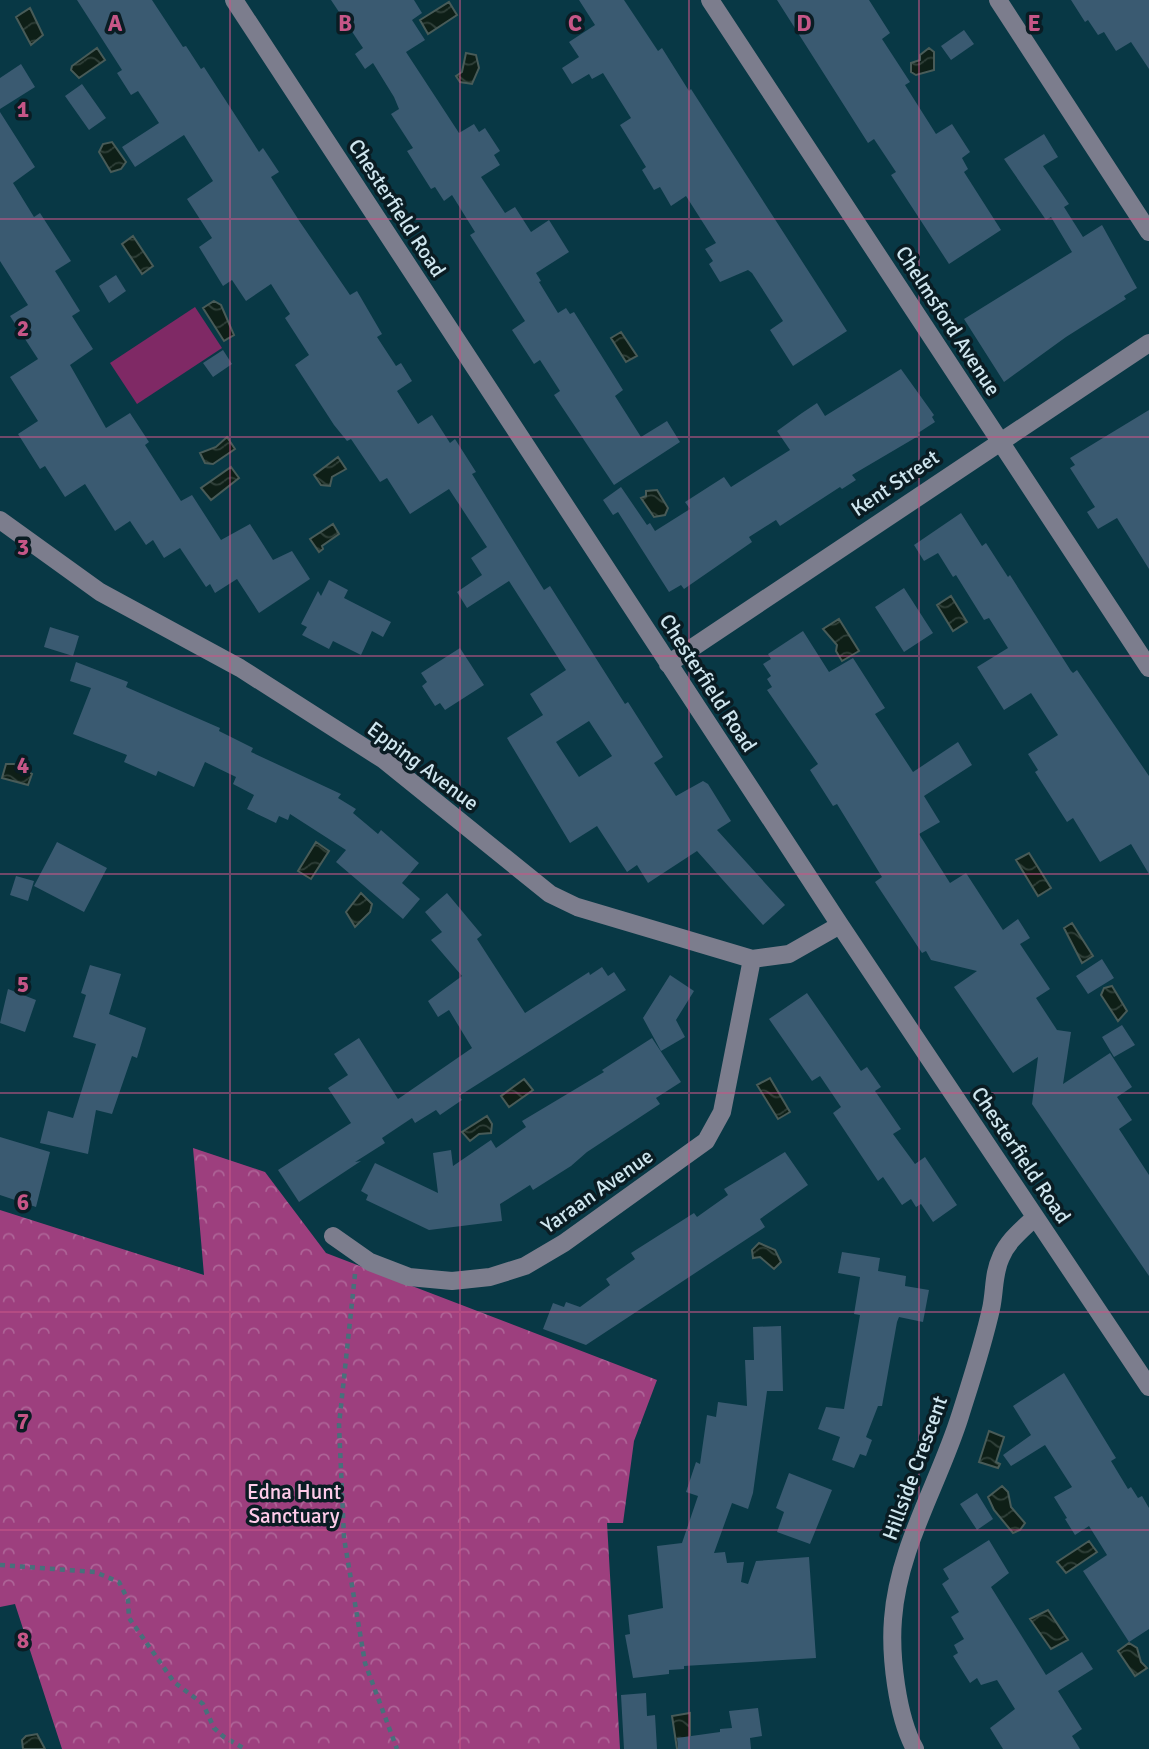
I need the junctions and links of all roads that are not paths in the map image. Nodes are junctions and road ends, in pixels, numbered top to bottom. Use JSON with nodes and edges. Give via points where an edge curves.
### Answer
{"nodes":[{"id":1,"x":234,"y":0,"type":"edge"},
{"id":2,"x":710,"y":0,"type":"edge"},
{"id":3,"x":998,"y":0,"type":"edge"},
{"id":4,"x":1149,"y":232,"type":"edge"},
{"id":5,"x":1149,"y":343,"type":"edge"},
{"id":6,"x":999,"y":440,"type":"junction"},
{"id":7,"x":0,"y":520,"type":"edge"},
{"id":8,"x":668,"y":664,"type":"junction"},
{"id":9,"x":1149,"y":668,"type":"edge"},
{"id":10,"x":840,"y":925,"type":"junction"},
{"id":11,"x":752,"y":959,"type":"junction"},
{"id":12,"x":1035,"y":1217,"type":"junction"},
{"id":13,"x":333,"y":1236,"type":"dead end"},
{"id":14,"x":1149,"y":1387,"type":"edge"},
{"id":15,"x":915,"y":1749,"type":"edge"}],
"edges":[{"from":1,"to":8,"type":"street","name":"Chesterfield Road"},
{"from":2,"to":6,"type":"street","name":"Chelmsford Avenue"},
{"from":3,"to":4,"type":"street"},
{"from":5,"to":6,"type":"street","name":"Kent Street"},
{"from":6,"to":8,"type":"street","name":"Kent Street"},
{"from":6,"to":9,"type":"street","name":"Chelmsford Avenue"},
{"from":7,"to":11,"type":"street","name":"Epping Avenue","via":[[100,592],[240,668],[384,760],[550,894]]},
{"from":8,"to":10,"type":"street","name":"Chesterfield Road"},
{"from":10,"to":11,"type":"street","name":"Epping Avenue","via":[[789,954]]},
{"from":10,"to":12,"type":"street","name":"Chesterfield Road"},
{"from":11,"to":13,"type":"street","name":"Yaraan Avenue","via":[[722,1112],[706,1141],[564,1243],[525,1266],[490,1277],[452,1281],[409,1277],[370,1262]]},
{"from":12,"to":14,"type":"street","name":"Chesterfield Road"},
{"from":12,"to":15,"type":"street","name":"Hillside Crescent","via":[[1001,1256],[992,1307],[959,1420],[898,1589],[893,1650],[899,1697]]}]}
